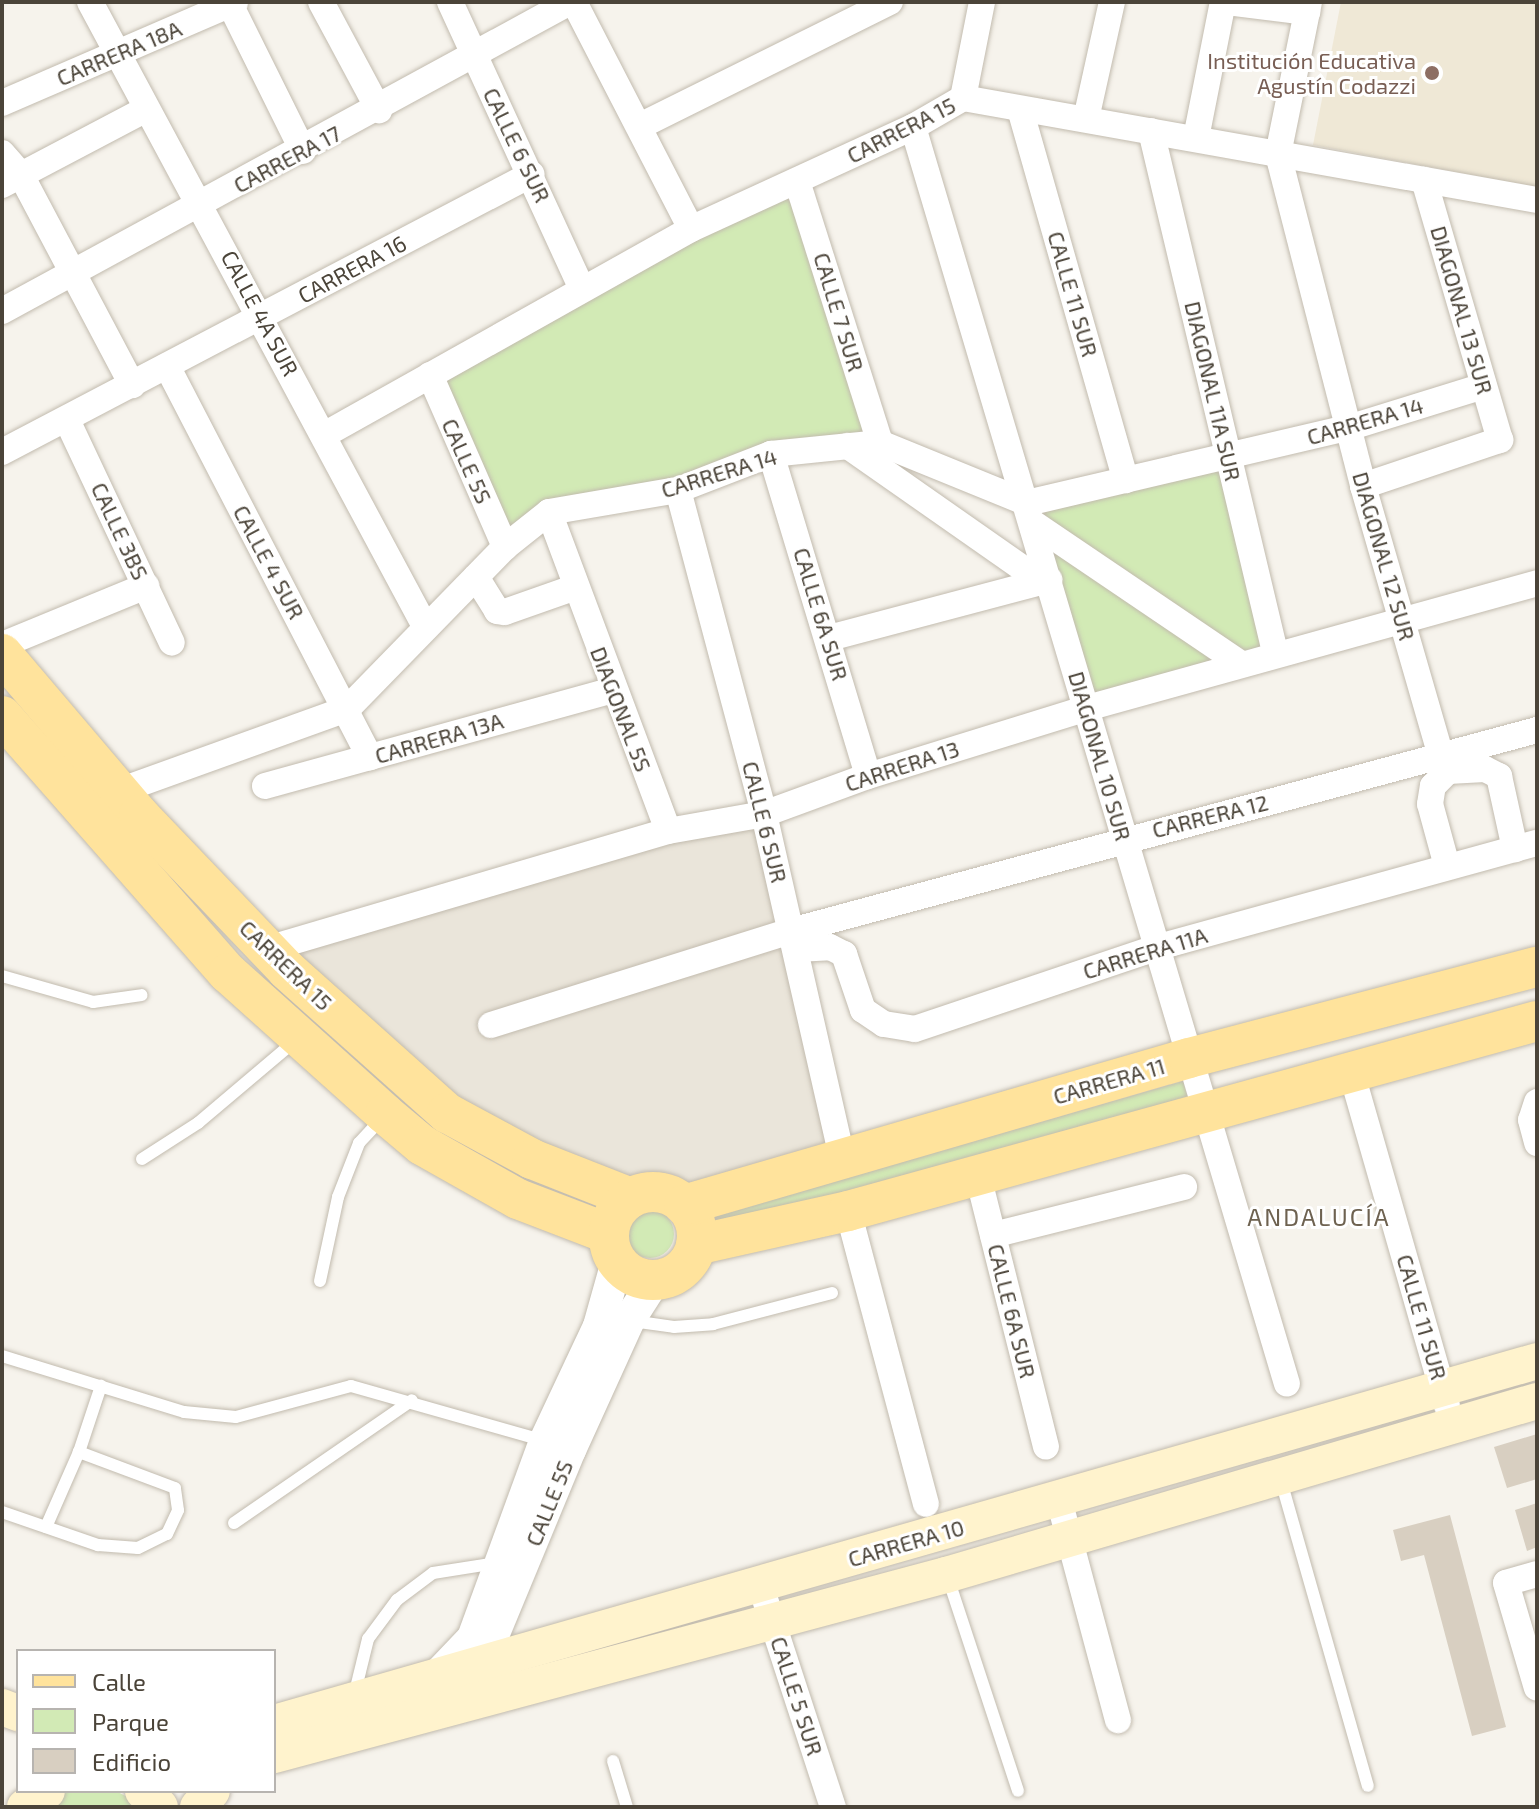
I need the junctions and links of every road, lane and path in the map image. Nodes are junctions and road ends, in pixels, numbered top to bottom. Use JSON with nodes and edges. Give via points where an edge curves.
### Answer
{"nodes":[{"id":1,"x":90,"y":2,"type":"edge"},
{"id":2,"x":321,"y":2,"type":"edge"},
{"id":3,"x":450,"y":2,"type":"edge"},
{"id":4,"x":572,"y":2,"type":"edge"},
{"id":5,"x":890,"y":2,"type":"edge"},
{"id":6,"x":982,"y":2,"type":"edge"},
{"id":7,"x":1112,"y":2,"type":"edge"},
{"id":8,"x":1225,"y":2,"type":"edge"},
{"id":9,"x":233,"y":3,"type":"edge"},
{"id":10,"x":1308,"y":7,"type":"edge"},
{"id":11,"x":184,"y":13,"type":"edge"},
{"id":12,"x":119,"y":51,"type":"junction"},
{"id":13,"x":475,"y":58,"type":"junction"},
{"id":14,"x":963,"y":98,"type":"junction"},
{"id":15,"x":2,"y":103,"type":"edge"},
{"id":16,"x":1020,"y":109,"type":"junction"},
{"id":17,"x":144,"y":110,"type":"junction"},
{"id":18,"x":379,"y":110,"type":"junction"},
{"id":19,"x":1086,"y":119,"type":"junction"},
{"id":20,"x":640,"y":126,"type":"junction"},
{"id":21,"x":913,"y":127,"type":"junction"},
{"id":22,"x":1151,"y":131,"type":"junction"},
{"id":23,"x":1196,"y":138,"type":"junction"},
{"id":24,"x":303,"y":151,"type":"junction"},
{"id":25,"x":2,"y":153,"type":"edge"},
{"id":26,"x":1278,"y":154,"type":"junction"},
{"id":27,"x":532,"y":174,"type":"junction"},
{"id":28,"x":11,"y":180,"type":"edge"},
{"id":29,"x":1424,"y":180,"type":"junction"},
{"id":30,"x":797,"y":181,"type":"junction"},
{"id":31,"x":1537,"y":200,"type":"edge"},
{"id":32,"x":202,"y":203,"type":"junction"},
{"id":33,"x":691,"y":229,"type":"junction"},
{"id":34,"x":72,"y":274,"type":"junction"},
{"id":35,"x":582,"y":289,"type":"junction"},
{"id":36,"x":2,"y":311,"type":"edge"},
{"id":37,"x":262,"y":317,"type":"junction"},
{"id":38,"x":167,"y":366,"type":"junction"},
{"id":39,"x":430,"y":375,"type":"junction"},
{"id":40,"x":132,"y":385,"type":"junction"},
{"id":41,"x":1484,"y":386,"type":"junction"},
{"id":42,"x":67,"y":420,"type":"junction"},
{"id":43,"x":1348,"y":428,"type":"junction"},
{"id":44,"x":324,"y":435,"type":"junction"},
{"id":45,"x":880,"y":443,"type":"junction"},
{"id":46,"x":848,"y":446,"type":"junction"},
{"id":47,"x":2,"y":452,"type":"edge"},
{"id":48,"x":771,"y":454,"type":"junction"},
{"id":49,"x":1228,"y":456,"type":"junction"},
{"id":50,"x":1126,"y":480,"type":"junction"},
{"id":51,"x":1363,"y":486,"type":"junction"},
{"id":52,"x":678,"y":490,"type":"junction"},
{"id":53,"x":549,"y":512,"type":"junction"},
{"id":54,"x":1030,"y":513,"type":"junction"},
{"id":55,"x":505,"y":547,"type":"junction"},
{"id":56,"x":476,"y":577,"type":"junction"},
{"id":57,"x":1046,"y":581,"type":"junction"},
{"id":58,"x":1537,"y":583,"type":"edge"},
{"id":59,"x":146,"y":586,"type":"junction"},
{"id":60,"x":576,"y":587,"type":"junction"},
{"id":61,"x":1401,"y":619,"type":"junction"},
{"id":62,"x":426,"y":628,"type":"junction"},
{"id":63,"x":829,"y":638,"type":"junction"},
{"id":64,"x":172,"y":643,"type":"dead end"},
{"id":65,"x":2,"y":645,"type":"edge"},
{"id":66,"x":1275,"y":652,"type":"junction"},
{"id":67,"x":2,"y":654,"type":"edge"},
{"id":68,"x":1240,"y":663,"type":"junction"},
{"id":69,"x":613,"y":690,"type":"junction"},
{"id":70,"x":1087,"y":708,"type":"junction"},
{"id":71,"x":347,"y":709,"type":"junction"},
{"id":72,"x":2,"y":716,"type":"edge"},
{"id":73,"x":1537,"y":730,"type":"edge"},
{"id":74,"x":370,"y":758,"type":"junction"},
{"id":75,"x":1444,"y":764,"type":"junction"},
{"id":76,"x":868,"y":776,"type":"junction"},
{"id":77,"x":265,"y":786,"type":"dead end"},
{"id":78,"x":119,"y":791,"type":"junction"},
{"id":79,"x":764,"y":814,"type":"junction"},
{"id":80,"x":668,"y":831,"type":"junction"},
{"id":81,"x":1124,"y":838,"type":"junction"},
{"id":82,"x":1526,"y":846,"type":"edge"},
{"id":83,"x":1447,"y":866,"type":"junction"},
{"id":84,"x":794,"y":940,"type":"junction"},
{"id":85,"x":1155,"y":948,"type":"junction"},
{"id":86,"x":267,"y":949,"type":"junction"},
{"id":87,"x":1537,"y":967,"type":"edge"},
{"id":88,"x":2,"y":976,"type":"edge"},
{"id":89,"x":142,"y":995,"type":"dead end"},
{"id":90,"x":1537,"y":1021,"type":"edge"},
{"id":91,"x":491,"y":1025,"type":"dead end"},
{"id":92,"x":299,"y":1037,"type":"junction"},
{"id":93,"x":1189,"y":1058,"type":"junction"},
{"id":94,"x":1351,"y":1071,"type":"junction"},
{"id":95,"x":1536,"y":1103,"type":"edge"},
{"id":96,"x":1205,"y":1111,"type":"junction"},
{"id":97,"x":385,"y":1114,"type":"junction"},
{"id":98,"x":1537,"y":1143,"type":"edge"},
{"id":99,"x":842,"y":1158,"type":"junction"},
{"id":100,"x":142,"y":1159,"type":"dead end"},
{"id":101,"x":978,"y":1176,"type":"junction"},
{"id":102,"x":1184,"y":1187,"type":"dead end"},
{"id":103,"x":631,"y":1198,"type":"junction"},
{"id":104,"x":684,"y":1205,"type":"junction"},
{"id":105,"x":848,"y":1211,"type":"junction"},
{"id":106,"x":993,"y":1235,"type":"junction"},
{"id":107,"x":696,"y":1245,"type":"junction"},
{"id":108,"x":613,"y":1248,"type":"junction"},
{"id":109,"x":320,"y":1281,"type":"dead end"},
{"id":110,"x":654,"y":1281,"type":"junction"},
{"id":111,"x":832,"y":1293,"type":"dead end"},
{"id":112,"x":629,"y":1320,"type":"junction"},
{"id":113,"x":2,"y":1356,"type":"edge"},
{"id":114,"x":1537,"y":1361,"type":"edge"},
{"id":115,"x":1287,"y":1384,"type":"dead end"},
{"id":116,"x":101,"y":1386,"type":"junction"},
{"id":117,"x":1442,"y":1388,"type":"junction"},
{"id":118,"x":412,"y":1400,"type":"junction"},
{"id":119,"x":1537,"y":1401,"type":"edge"},
{"id":120,"x":1452,"y":1424,"type":"junction"},
{"id":121,"x":557,"y":1446,"type":"junction"},
{"id":122,"x":1046,"y":1447,"type":"dead end"},
{"id":123,"x":79,"y":1452,"type":"junction"},
{"id":124,"x":1279,"y":1474,"type":"junction"},
{"id":125,"x":1059,"y":1500,"type":"junction"},
{"id":126,"x":926,"y":1504,"type":"dead end"},
{"id":127,"x":2,"y":1512,"type":"edge"},
{"id":128,"x":234,"y":1523,"type":"dead end"},
{"id":129,"x":46,"y":1527,"type":"junction"},
{"id":130,"x":1070,"y":1538,"type":"junction"},
{"id":131,"x":500,"y":1563,"type":"junction"},
{"id":132,"x":1537,"y":1574,"type":"edge"},
{"id":133,"x":946,"y":1575,"type":"junction"},
{"id":134,"x":760,"y":1584,"type":"junction"},
{"id":135,"x":773,"y":1621,"type":"junction"},
{"id":136,"x":484,"y":1665,"type":"junction"},
{"id":137,"x":1537,"y":1688,"type":"edge"},
{"id":138,"x":431,"y":1696,"type":"junction"},
{"id":139,"x":353,"y":1700,"type":"junction"},
{"id":140,"x":1118,"y":1720,"type":"dead end"},
{"id":141,"x":276,"y":1722,"type":"edge"},
{"id":142,"x":276,"y":1754,"type":"edge"},
{"id":143,"x":613,"y":1761,"type":"dead end"},
{"id":144,"x":1368,"y":1786,"type":"dead end"},
{"id":145,"x":1018,"y":1791,"type":"dead end"},
{"id":146,"x":44,"y":1793,"type":"edge"},
{"id":147,"x":145,"y":1793,"type":"edge"},
{"id":148,"x":2,"y":1797,"type":"edge"},
{"id":149,"x":4,"y":1807,"type":"edge"},
{"id":150,"x":25,"y":1807,"type":"edge"},
{"id":151,"x":160,"y":1807,"type":"edge"},
{"id":152,"x":627,"y":1807,"type":"edge"},
{"id":153,"x":833,"y":1807,"type":"edge"}],
"edges":[{"from":1,"to":12,"type":"street","name":"CALLE 4A SUR"},
{"from":2,"to":18,"type":"street"},
{"from":3,"to":13,"type":"street","name":"CALLE 6 SUR"},
{"from":4,"to":13,"type":"street","name":"CARRERA 17"},
{"from":4,"to":20,"type":"street"},
{"from":5,"to":20,"type":"street"},
{"from":6,"to":14,"type":"street"},
{"from":7,"to":19,"type":"street"},
{"from":8,"to":10,"type":"street"},
{"from":8,"to":23,"type":"street"},
{"from":9,"to":11,"type":"street","name":"CARRERA 18A"},
{"from":9,"to":24,"type":"street"},
{"from":10,"to":26,"type":"street"},
{"from":11,"to":12,"type":"street","name":"CARRERA 18A"},
{"from":12,"to":15,"type":"street","name":"CARRERA 18A"},
{"from":12,"to":17,"type":"street","name":"CALLE 4A SUR"},
{"from":13,"to":18,"type":"street","name":"CARRERA 17"},
{"from":13,"to":27,"type":"street","name":"CALLE 6 SUR"},
{"from":14,"to":16,"type":"street","name":"CARRERA 15"},
{"from":14,"to":21,"type":"street","name":"CARRERA 15"},
{"from":16,"to":19,"type":"street","name":"CARRERA 15"},
{"from":16,"to":50,"type":"street","name":"CALLE 11 SUR"},
{"from":17,"to":28,"type":"street"},
{"from":17,"to":32,"type":"street","name":"CALLE 4A SUR"},
{"from":18,"to":24,"type":"street","name":"CARRERA 17"},
{"from":19,"to":22,"type":"street","name":"CARRERA 15"},
{"from":20,"to":33,"type":"street"},
{"from":21,"to":30,"type":"street","name":"CARRERA 15"},
{"from":21,"to":54,"type":"street","name":"DIAGONAL 10 SUR"},
{"from":22,"to":23,"type":"street","name":"CARRERA 15"},
{"from":22,"to":49,"type":"street","name":"DIAGONAL 11A SUR"},
{"from":23,"to":26,"type":"street","name":"CARRERA 15"},
{"from":24,"to":32,"type":"street","name":"CARRERA 17"},
{"from":25,"to":28,"type":"street"},
{"from":26,"to":29,"type":"street","name":"CARRERA 15"},
{"from":26,"to":43,"type":"street","name":"DIAGONAL 12 SUR"},
{"from":27,"to":35,"type":"street","name":"CALLE 6 SUR"},
{"from":27,"to":37,"type":"street","name":"CARRERA 16"},
{"from":28,"to":34,"type":"street"},
{"from":29,"to":31,"type":"street","name":"CARRERA 15"},
{"from":29,"to":41,"type":"street","name":"DIAGONAL 13 SUR"},
{"from":30,"to":33,"type":"street","name":"CARRERA 15"},
{"from":30,"to":45,"type":"street","name":"CALLE 7 SUR"},
{"from":32,"to":34,"type":"street","name":"CARRERA 17"},
{"from":32,"to":37,"type":"street","name":"CALLE 4A SUR"},
{"from":33,"to":35,"type":"street","name":"CARRERA 15"},
{"from":34,"to":36,"type":"street","name":"CARRERA 17"},
{"from":34,"to":40,"type":"street"},
{"from":35,"to":39,"type":"street","name":"CARRERA 15"},
{"from":37,"to":38,"type":"street","name":"CARRERA 16"},
{"from":37,"to":44,"type":"street","name":"CALLE 4A SUR"},
{"from":38,"to":40,"type":"street","name":"CARRERA 16"},
{"from":38,"to":71,"type":"street","name":"CALLE 4 SUR"},
{"from":39,"to":44,"type":"street","name":"CARRERA 15"},
{"from":39,"to":55,"type":"street","name":"CALLE 5S"},
{"from":40,"to":42,"type":"street","name":"CARRERA 16"},
{"from":41,"to":43,"type":"street","name":"CARRERA 14"},
{"from":41,"to":51,"type":"street","name":"DIAGONAL 13 SUR","via":[[1500,440]]},
{"from":42,"to":47,"type":"street","name":"CARRERA 16"},
{"from":42,"to":59,"type":"street","name":"CALLE 3BS"},
{"from":43,"to":49,"type":"street","name":"CARRERA 14"},
{"from":43,"to":51,"type":"street","name":"DIAGONAL 12 SUR"},
{"from":44,"to":62,"type":"street","name":"CALLE 4A SUR"},
{"from":45,"to":46,"type":"street","name":"CARRERA 14"},
{"from":45,"to":54,"type":"street","name":"CARRERA 14"},
{"from":46,"to":48,"type":"street","name":"CARRERA 14"},
{"from":46,"to":57,"type":"street"},
{"from":48,"to":52,"type":"street","name":"CARRERA 14"},
{"from":48,"to":63,"type":"street","name":"CALLE 6A SUR"},
{"from":49,"to":50,"type":"street","name":"CARRERA 14"},
{"from":49,"to":66,"type":"street","name":"DIAGONAL 11A SUR"},
{"from":50,"to":54,"type":"street","name":"CARRERA 14"},
{"from":51,"to":61,"type":"street","name":"DIAGONAL 12 SUR"},
{"from":52,"to":53,"type":"street","name":"CARRERA 14"},
{"from":52,"to":79,"type":"street","name":"CALLE 6 SUR"},
{"from":53,"to":55,"type":"street","name":"CARRERA 14"},
{"from":53,"to":60,"type":"street"},
{"from":54,"to":57,"type":"street","name":"DIAGONAL 10 SUR"},
{"from":54,"to":68,"type":"street"},
{"from":55,"to":56,"type":"street","name":"CARRERA 14"},
{"from":56,"to":60,"type":"street","via":[[497,611],[505,612]]},
{"from":56,"to":62,"type":"street","name":"CARRERA 14"},
{"from":57,"to":63,"type":"street"},
{"from":57,"to":70,"type":"street","name":"DIAGONAL 10 SUR"},
{"from":58,"to":61,"type":"street","name":"CARRERA 13"},
{"from":59,"to":64,"type":"street","name":"CALLE 3BS"},
{"from":59,"to":65,"type":"street"},
{"from":60,"to":69,"type":"street","name":"DIAGONAL 5S"},
{"from":61,"to":66,"type":"street","name":"CARRERA 13"},
{"from":61,"to":75,"type":"street","name":"DIAGONAL 12 SUR"},
{"from":62,"to":71,"type":"street","name":"CARRERA 14"},
{"from":63,"to":76,"type":"street","name":"CALLE 6A SUR"},
{"from":66,"to":68,"type":"street","name":"CARRERA 13"},
{"from":67,"to":78,"type":"main road","name":"CARRERA 15"},
{"from":68,"to":70,"type":"street","name":"CARRERA 13"},
{"from":69,"to":74,"type":"street","name":"CARRERA 13A"},
{"from":69,"to":80,"type":"street","name":"DIAGONAL 5S"},
{"from":70,"to":76,"type":"street","name":"CARRERA 13"},
{"from":70,"to":81,"type":"street","name":"DIAGONAL 10 SUR"},
{"from":71,"to":74,"type":"street","name":"CALLE 4 SUR"},
{"from":71,"to":78,"type":"street","name":"CARRERA 14"},
{"from":72,"to":92,"type":"main road","name":"CARRERA 15","via":[[228,973]]},
{"from":73,"to":75,"type":"street","name":"CARRERA 12"},
{"from":74,"to":77,"type":"street","name":"CARRERA 13A"},
{"from":75,"to":81,"type":"street","name":"CARRERA 12"},
{"from":75,"to":82,"type":"street","via":[[1499,776]]},
{"from":75,"to":83,"type":"street","via":[[1430,804]]},
{"from":76,"to":79,"type":"street","name":"CARRERA 13"},
{"from":78,"to":86,"type":"main road","name":"CARRERA 15"},
{"from":79,"to":80,"type":"street","name":"CARRERA 13"},
{"from":79,"to":84,"type":"street","name":"CALLE 6 SUR"},
{"from":80,"to":86,"type":"street","name":"CARRERA 13"},
{"from":81,"to":84,"type":"street","name":"CARRERA 12"},
{"from":81,"to":85,"type":"street","name":"DIAGONAL 10 SUR"},
{"from":82,"to":83,"type":"street","name":"CARRERA 11A"},
{"from":83,"to":85,"type":"street","name":"CARRERA 11A"},
{"from":84,"to":85,"type":"street","name":"CARRERA 11A","via":[[844,954],[863,1010],[884,1024],[915,1029]]},
{"from":84,"to":91,"type":"street","name":"CARRERA 12"},
{"from":84,"to":99,"type":"street","name":"CALLE 6 SUR"},
{"from":85,"to":93,"type":"street","name":"DIAGONAL 10 SUR"},
{"from":86,"to":103,"type":"main road","name":"CARRERA 15","via":[[447,1113],[532,1159]]},
{"from":87,"to":93,"type":"main road","name":"CARRERA 11"},
{"from":88,"to":89,"type":"lane","via":[[93,1002]]},
{"from":90,"to":94,"type":"main road"},
{"from":92,"to":97,"type":"main road","name":"CARRERA 15"},
{"from":92,"to":100,"type":"lane","via":[[198,1123]]},
{"from":93,"to":96,"type":"street","name":"DIAGONAL 10 SUR"},
{"from":93,"to":99,"type":"main road","name":"CARRERA 11"},
{"from":94,"to":96,"type":"main road"},
{"from":94,"to":117,"type":"street","name":"CALLE 11 SUR"},
{"from":95,"to":98,"type":"street","via":[[1531,1120]]},
{"from":96,"to":101,"type":"main road"},
{"from":96,"to":115,"type":"street","name":"DIAGONAL 10 SUR"},
{"from":97,"to":108,"type":"main road","name":"CARRERA 15","via":[[422,1145]]},
{"from":97,"to":109,"type":"lane","via":[[359,1143],[338,1197]]},
{"from":99,"to":104,"type":"main road","name":"CARRERA 11"},
{"from":101,"to":105,"type":"main road"},
{"from":101,"to":106,"type":"street","name":"CALLE 6A SUR"},
{"from":102,"to":106,"type":"street"},
{"from":103,"to":104,"type":"main road","via":[[658,1192]]},
{"from":103,"to":108,"type":"main road","via":[[619,1207]]},
{"from":104,"to":107,"type":"main road","via":[[697,1230]]},
{"from":105,"to":107,"type":"main road"},
{"from":105,"to":126,"type":"street"},
{"from":106,"to":122,"type":"street","name":"CALLE 6A SUR"},
{"from":107,"to":110,"type":"main road","via":[[681,1270]]},
{"from":108,"to":110,"type":"main road","via":[[637,1279]]},
{"from":108,"to":121,"type":"street","name":"CALLE 5S","via":[[599,1326]]},
{"from":110,"to":112,"type":"street","name":"CALLE 5S"},
{"from":111,"to":112,"type":"lane","via":[[713,1324],[674,1327]]},
{"from":112,"to":121,"type":"street","name":"CALLE 5S"},
{"from":113,"to":116,"type":"lane"},
{"from":114,"to":117,"type":"main road","name":"CARRERA 10"},
{"from":116,"to":118,"type":"lane","via":[[184,1412],[236,1417],[351,1386]]},
{"from":116,"to":123,"type":"lane"},
{"from":117,"to":120,"type":"street","name":"CALLE 11 SUR"},
{"from":117,"to":125,"type":"main road","name":"CARRERA 10"},
{"from":118,"to":121,"type":"lane"},
{"from":118,"to":128,"type":"lane"},
{"from":119,"to":120,"type":"main road","name":"CARRERA 10"},
{"from":120,"to":124,"type":"main road","name":"CARRERA 10"},
{"from":121,"to":131,"type":"street","name":"CALLE 5S"},
{"from":121,"to":136,"type":"street","name":"CALLE 5S"},
{"from":123,"to":129,"type":"lane"},
{"from":123,"to":129,"type":"lane","via":[[175,1488],[178,1510],[167,1534],[138,1548],[98,1545]]},
{"from":124,"to":130,"type":"main road","name":"CARRERA 10"},
{"from":124,"to":144,"type":"lane"},
{"from":125,"to":130,"type":"street"},
{"from":125,"to":134,"type":"main road","name":"CARRERA 10"},
{"from":127,"to":129,"type":"lane"},
{"from":130,"to":133,"type":"main road","name":"CARRERA 10"},
{"from":130,"to":140,"type":"street"},
{"from":131,"to":138,"type":"street","name":"CALLE 5S","via":[[473,1638]]},
{"from":131,"to":139,"type":"lane","via":[[433,1573],[397,1600],[368,1639]]},
{"from":132,"to":137,"type":"street","via":[[1506,1583]]},
{"from":133,"to":135,"type":"main road","name":"CARRERA 10"},
{"from":133,"to":145,"type":"lane"},
{"from":134,"to":135,"type":"street","name":"CALLE 5 SUR"},
{"from":134,"to":136,"type":"main road","name":"CARRERA 10"},
{"from":135,"to":138,"type":"main road","name":"CARRERA 10"},
{"from":135,"to":153,"type":"street","name":"CALLE 5 SUR"},
{"from":136,"to":138,"type":"main road","name":"CARRERA 10"},
{"from":138,"to":139,"type":"main road","name":"CARRERA 10"},
{"from":138,"to":142,"type":"main road","name":"CARRERA 10"},
{"from":139,"to":141,"type":"main road","name":"CARRERA 10"},
{"from":143,"to":152,"type":"lane"},
{"from":146,"to":150,"type":"main road"},
{"from":147,"to":151,"type":"main road"},
{"from":148,"to":149,"type":"main road"}]}
